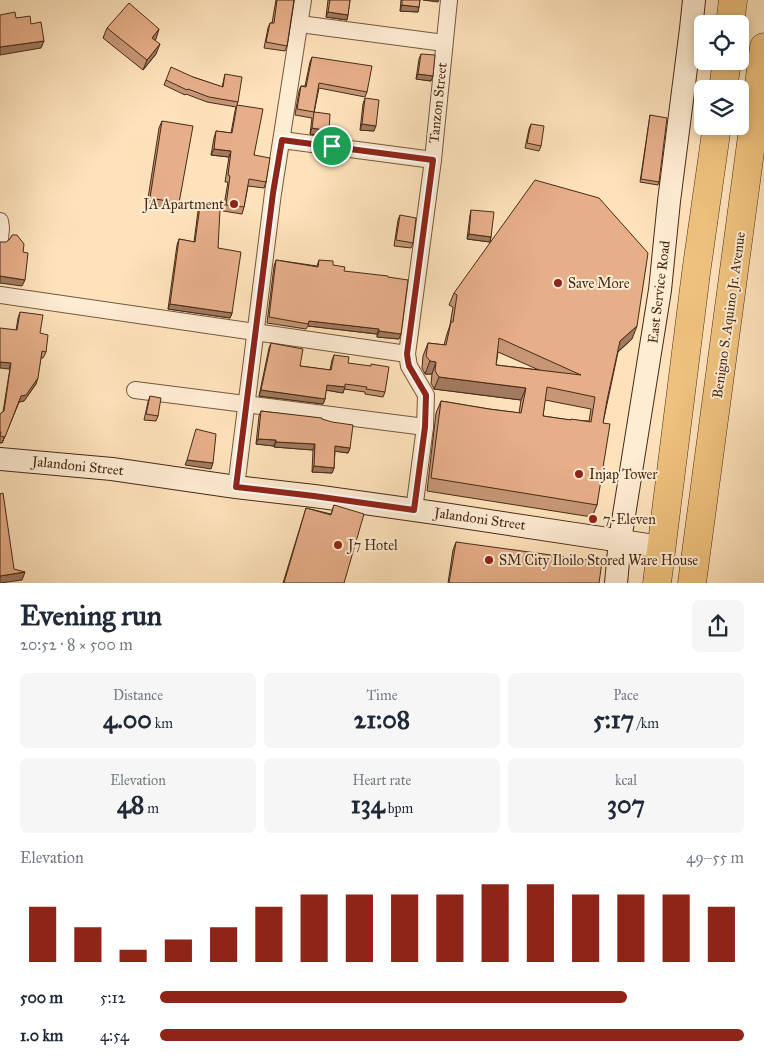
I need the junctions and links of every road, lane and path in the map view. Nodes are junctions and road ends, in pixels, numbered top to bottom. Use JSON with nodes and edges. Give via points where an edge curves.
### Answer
{"nodes":[{"id":1,"x":303,"y":0,"type":"edge"},
{"id":2,"x":448,"y":0,"type":"edge"},
{"id":3,"x":694,"y":0,"type":"edge"},
{"id":4,"x":732,"y":0,"type":"edge"},
{"id":5,"x":731,"y":15,"type":"edge"},
{"id":6,"x":300,"y":24,"type":"junction"},
{"id":7,"x":444,"y":43,"type":"junction"},
{"id":8,"x":764,"y":47,"type":"edge"},
{"id":9,"x":716,"y":135,"type":"edge"},
{"id":10,"x":282,"y":140,"type":"junction"},
{"id":11,"x":433,"y":160,"type":"junction"},
{"id":12,"x":0,"y":221,"type":"edge"},
{"id":13,"x":0,"y":239,"type":"edge"},
{"id":14,"x":0,"y":295,"type":"edge"},
{"id":15,"x":256,"y":332,"type":"junction"},
{"id":16,"x":407,"y":354,"type":"junction"},
{"id":17,"x":135,"y":390,"type":"dead end"},
{"id":18,"x":247,"y":405,"type":"junction"},
{"id":19,"x":425,"y":427,"type":"junction"},
{"id":20,"x":0,"y":459,"type":"edge"},
{"id":21,"x":236,"y":487,"type":"junction"},
{"id":22,"x":414,"y":510,"type":"junction"},
{"id":23,"x":620,"y":540,"type":"junction"},
{"id":24,"x":661,"y":547,"type":"junction"},
{"id":25,"x":616,"y":583,"type":"edge"},
{"id":26,"x":657,"y":583,"type":"edge"},
{"id":27,"x":692,"y":583,"type":"edge"}],
"edges":[{"from":1,"to":6,"type":"street"},
{"from":2,"to":7,"type":"street","name":"Tanzon Street"},
{"from":3,"to":23,"type":"main road","name":"East Service Road","via":[[660,290]]},
{"from":4,"to":5,"type":"highway"},
{"from":6,"to":7,"type":"street"},
{"from":6,"to":10,"type":"street"},
{"from":7,"to":11,"type":"street","name":"Tanzon Street"},
{"from":8,"to":27,"type":"highway","name":"Benigno S. Aquino Jr. Avenue"},
{"from":9,"to":24,"type":"highway"},
{"from":10,"to":11,"type":"street"},
{"from":10,"to":15,"type":"street"},
{"from":11,"to":16,"type":"street","name":"Tanzon Street"},
{"from":12,"to":13,"type":"street"},
{"from":14,"to":15,"type":"street"},
{"from":15,"to":16,"type":"street"},
{"from":15,"to":18,"type":"street"},
{"from":16,"to":19,"type":"street","via":[[409,366],[426,395]]},
{"from":17,"to":18,"type":"street"},
{"from":18,"to":19,"type":"street"},
{"from":18,"to":21,"type":"street"},
{"from":19,"to":22,"type":"street"},
{"from":20,"to":21,"type":"main road","name":"Jalandoni Street","via":[[112,469]]},
{"from":21,"to":22,"type":"main road","name":"Jalandoni Street"},
{"from":22,"to":23,"type":"main road","name":"Jalandoni Street"},
{"from":23,"to":24,"type":"main road","name":"Jalandoni Street"},
{"from":23,"to":25,"type":"main road","name":"East Service Road"},
{"from":24,"to":26,"type":"highway"}]}
